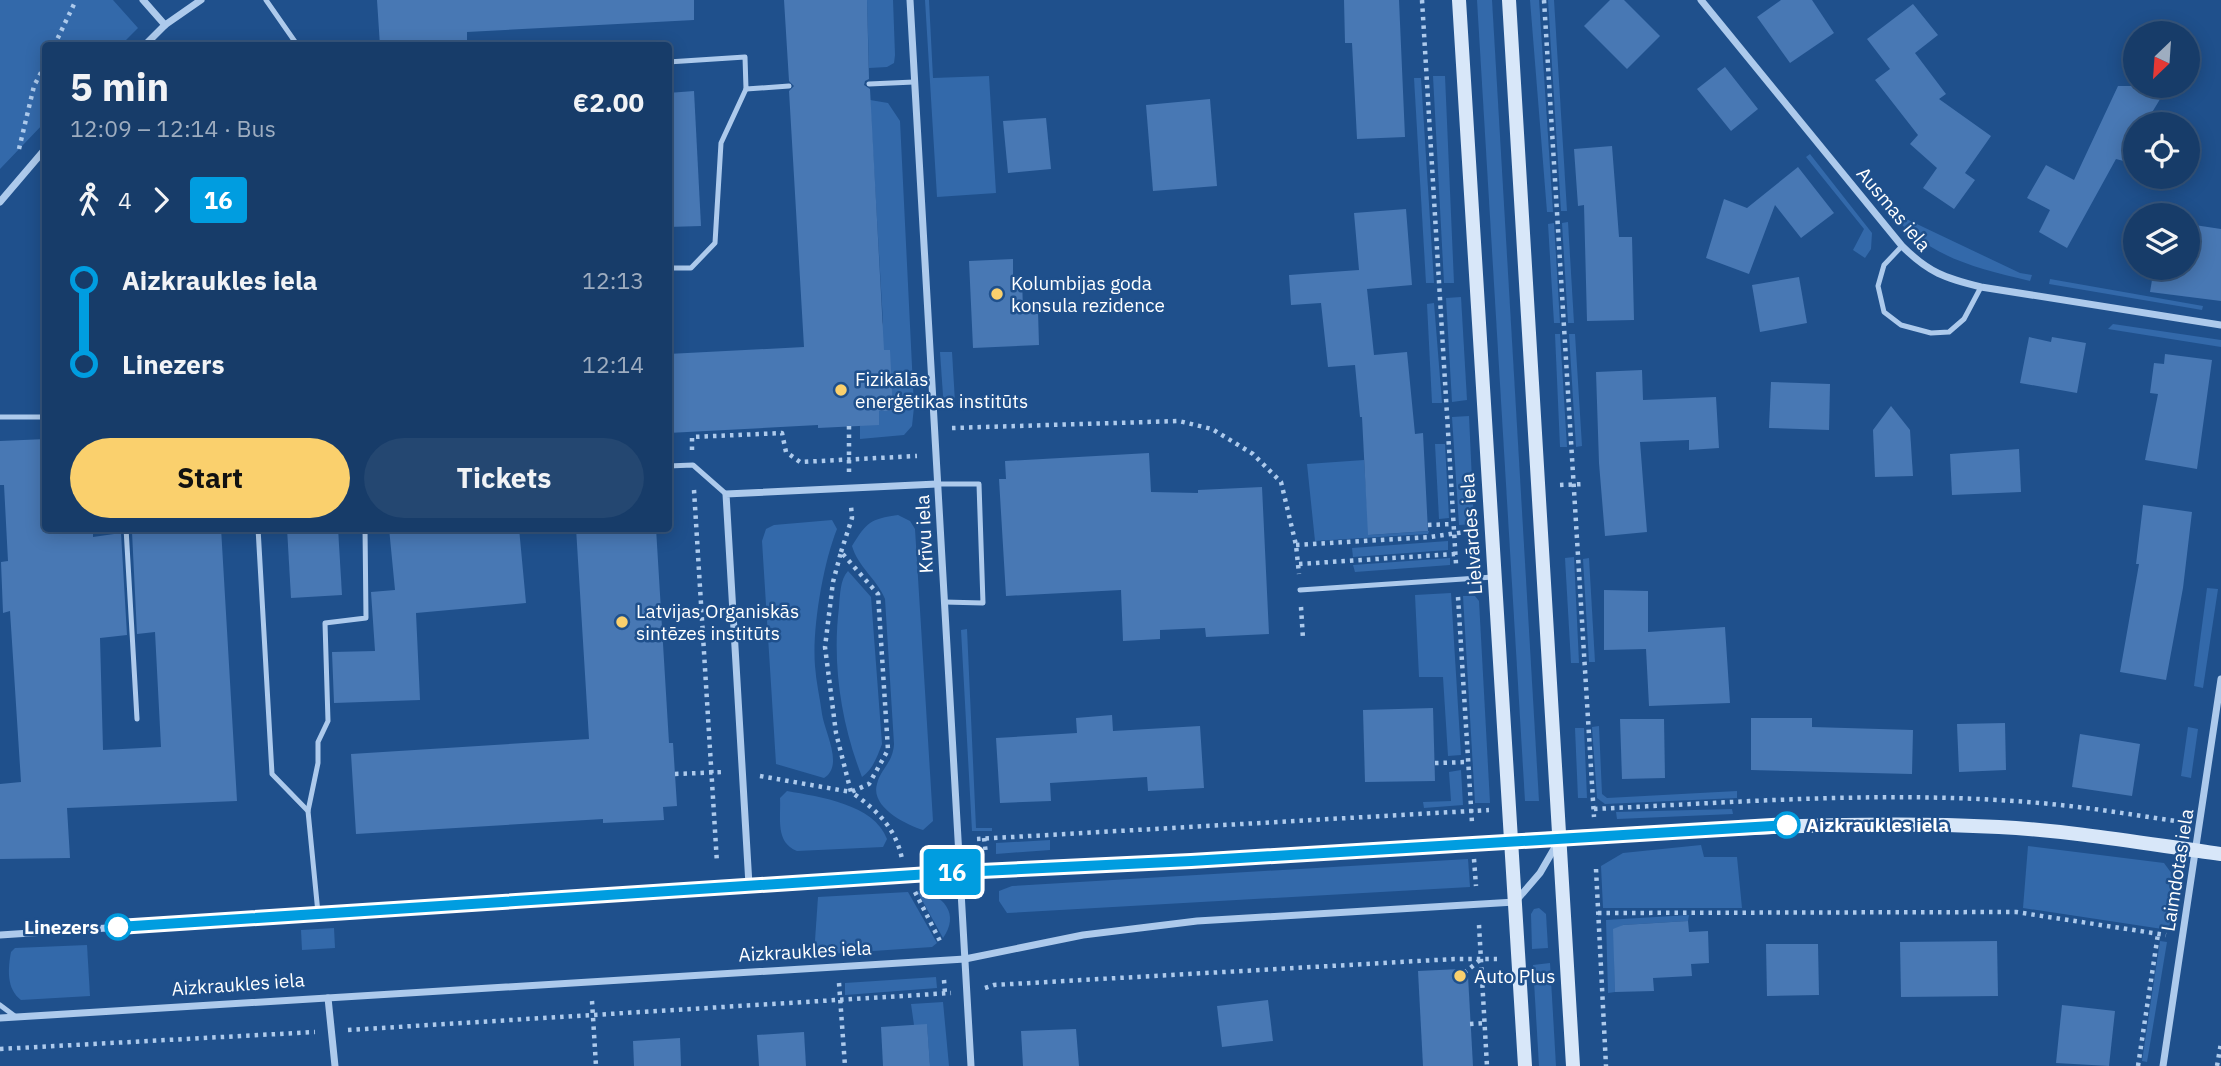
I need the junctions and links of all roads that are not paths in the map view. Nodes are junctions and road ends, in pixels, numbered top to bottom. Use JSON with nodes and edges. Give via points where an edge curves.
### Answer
{"nodes":[{"id":1,"x":142,"y":0,"type":"edge"},
{"id":2,"x":201,"y":0,"type":"edge"},
{"id":3,"x":266,"y":0,"type":"edge"},
{"id":4,"x":910,"y":0,"type":"edge"},
{"id":5,"x":1459,"y":0,"type":"edge"},
{"id":6,"x":1509,"y":0,"type":"edge"},
{"id":7,"x":1701,"y":0,"type":"edge"},
{"id":8,"x":164,"y":25,"type":"junction"},
{"id":9,"x":148,"y":42,"type":"edge"},
{"id":10,"x":295,"y":42,"type":"edge"},
{"id":11,"x":672,"y":62,"type":"edge"},
{"id":12,"x":914,"y":82,"type":"junction"},
{"id":13,"x":869,"y":84,"type":"dead end"},
{"id":14,"x":789,"y":86,"type":"dead end"},
{"id":15,"x":746,"y":89,"type":"junction"},
{"id":16,"x":42,"y":153,"type":"edge"},
{"id":17,"x":0,"y":202,"type":"edge"},
{"id":18,"x":1902,"y":246,"type":"junction"},
{"id":19,"x":672,"y":268,"type":"edge"},
{"id":20,"x":1981,"y":287,"type":"junction"},
{"id":21,"x":2221,"y":326,"type":"edge"},
{"id":22,"x":0,"y":417,"type":"edge"},
{"id":23,"x":42,"y":417,"type":"edge"},
{"id":24,"x":672,"y":466,"type":"edge"},
{"id":25,"x":937,"y":484,"type":"junction"},
{"id":26,"x":726,"y":494,"type":"junction"},
{"id":27,"x":126,"y":532,"type":"edge"},
{"id":28,"x":258,"y":532,"type":"edge"},
{"id":29,"x":365,"y":532,"type":"edge"},
{"id":30,"x":1493,"y":577,"type":"junction"},
{"id":31,"x":1300,"y":590,"type":"road end"},
{"id":32,"x":944,"y":602,"type":"junction"},
{"id":33,"x":2221,"y":679,"type":"edge"},
{"id":34,"x":137,"y":719,"type":"dead end"},
{"id":35,"x":308,"y":811,"type":"junction"},
{"id":36,"x":1559,"y":839,"type":"junction"},
{"id":37,"x":1511,"y":841,"type":"junction"},
{"id":38,"x":2196,"y":851,"type":"junction"},
{"id":39,"x":2221,"y":854,"type":"edge"},
{"id":40,"x":960,"y":872,"type":"junction"},
{"id":41,"x":749,"y":886,"type":"junction"},
{"id":42,"x":1515,"y":902,"type":"junction"},
{"id":43,"x":318,"y":914,"type":"junction"},
{"id":44,"x":2,"y":936,"type":"edge"},
{"id":45,"x":965,"y":960,"type":"junction"},
{"id":46,"x":328,"y":998,"type":"junction"},
{"id":47,"x":0,"y":1005,"type":"edge"},
{"id":48,"x":16,"y":1017,"type":"junction"},
{"id":49,"x":0,"y":1018,"type":"edge"},
{"id":50,"x":335,"y":1066,"type":"edge"},
{"id":51,"x":971,"y":1066,"type":"edge"},
{"id":52,"x":1525,"y":1066,"type":"edge"},
{"id":53,"x":1573,"y":1066,"type":"edge"},
{"id":54,"x":2163,"y":1066,"type":"edge"}],
"edges":[{"from":1,"to":8,"type":"street"},
{"from":2,"to":8,"type":"street"},
{"from":3,"to":10,"type":"lane"},
{"from":4,"to":12,"type":"street","name":"Krīvu iela"},
{"from":5,"to":30,"type":"main road","name":"Lielvārdes iela"},
{"from":6,"to":36,"type":"main road"},
{"from":7,"to":18,"type":"street","name":"Ausmas iela"},
{"from":8,"to":9,"type":"street"},
{"from":11,"to":15,"type":"lane","via":[[745,57]]},
{"from":12,"to":13,"type":"lane"},
{"from":12,"to":25,"type":"street","name":"Krīvu iela"},
{"from":14,"to":15,"type":"lane"},
{"from":15,"to":19,"type":"lane","via":[[721,143],[715,243],[691,268]]},
{"from":16,"to":17,"type":"street"},
{"from":18,"to":20,"type":"street","name":"Ausmas iela","via":[[1921,265],[1948,279]]},
{"from":18,"to":20,"type":"lane","via":[[1884,265],[1878,286],[1884,312],[1900,325],[1931,333],[1949,332],[1964,319]]},
{"from":20,"to":21,"type":"street","name":"Ausmas iela"},
{"from":22,"to":23,"type":"lane"},
{"from":24,"to":26,"type":"lane","via":[[693,465]]},
{"from":25,"to":26,"type":"street"},
{"from":25,"to":32,"type":"street","name":"Krīvu iela"},
{"from":25,"to":32,"type":"lane","via":[[979,484],[984,603]]},
{"from":26,"to":41,"type":"street"},
{"from":27,"to":34,"type":"lane"},
{"from":28,"to":35,"type":"lane","via":[[272,774]]},
{"from":29,"to":35,"type":"lane","via":[[366,618],[325,623],[328,721],[318,742]]},
{"from":30,"to":31,"type":"lane"},
{"from":30,"to":37,"type":"main road","name":"Lielvārdes iela"},
{"from":32,"to":40,"type":"street","name":"Krīvu iela"},
{"from":33,"to":38,"type":"street","name":"Laimdotas iela"},
{"from":35,"to":43,"type":"lane"},
{"from":36,"to":37,"type":"main road"},
{"from":36,"to":38,"type":"main road","via":[[1796,825],[1999,827]]},
{"from":36,"to":42,"type":"street","via":[[1540,873]]},
{"from":36,"to":53,"type":"main road"},
{"from":37,"to":40,"type":"street"},
{"from":37,"to":42,"type":"main road","name":"Lielvārdes iela"},
{"from":38,"to":39,"type":"main road"},
{"from":38,"to":54,"type":"street","name":"Laimdotas iela"},
{"from":40,"to":41,"type":"street"},
{"from":40,"to":45,"type":"street","name":"Krīvu iela"},
{"from":41,"to":43,"type":"street"},
{"from":42,"to":45,"type":"street","name":"Aizkraukles iela","via":[[1197,921],[1083,935]]},
{"from":42,"to":52,"type":"main road","name":"Lielvārdes iela"},
{"from":43,"to":44,"type":"street"},
{"from":45,"to":46,"type":"street","name":"Aizkraukles iela"},
{"from":45,"to":51,"type":"street","name":"Krīvu iela"},
{"from":46,"to":48,"type":"street","name":"Aizkraukles iela"},
{"from":46,"to":50,"type":"street"},
{"from":47,"to":48,"type":"lane"},
{"from":48,"to":49,"type":"street","name":"Aizkraukles iela"}]}
